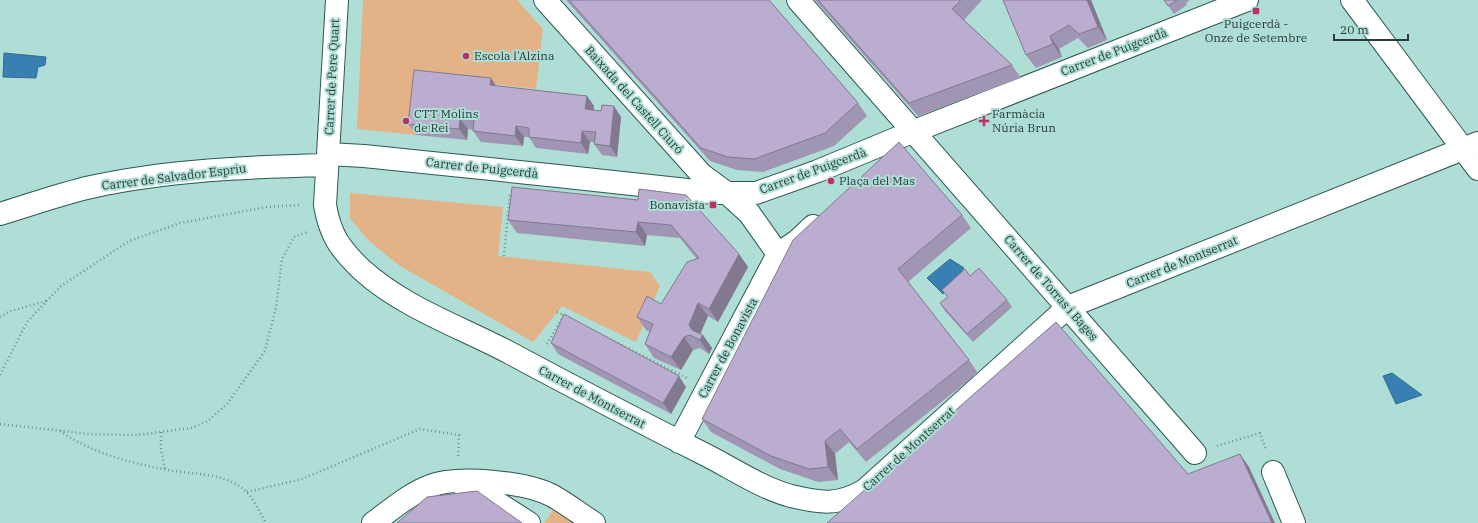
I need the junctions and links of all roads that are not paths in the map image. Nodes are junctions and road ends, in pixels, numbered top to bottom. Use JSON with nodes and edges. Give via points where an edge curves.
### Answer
{"nodes":[{"id":1,"x":336,"y":0,"type":"edge"},
{"id":2,"x":545,"y":0,"type":"edge"},
{"id":3,"x":798,"y":0,"type":"edge"},
{"id":4,"x":1247,"y":0,"type":"edge"},
{"id":5,"x":1352,"y":0,"type":"edge"},
{"id":6,"x":904,"y":135,"type":"junction"},
{"id":7,"x":1471,"y":146,"type":"edge"},
{"id":8,"x":328,"y":160,"type":"junction"},
{"id":9,"x":1478,"y":168,"type":"edge"},
{"id":10,"x":869,"y":172,"type":"edge"},
{"id":11,"x":728,"y":194,"type":"junction"},
{"id":12,"x":0,"y":214,"type":"edge"},
{"id":13,"x":826,"y":214,"type":"edge"},
{"id":14,"x":778,"y":254,"type":"junction"},
{"id":15,"x":1068,"y":307,"type":"junction"},
{"id":16,"x":679,"y":442,"type":"junction"},
{"id":17,"x":1195,"y":453,"type":"road end"},
{"id":18,"x":1273,"y":472,"type":"road end"},
{"id":19,"x":456,"y":482,"type":"junction"},
{"id":20,"x":552,"y":496,"type":"junction"},
{"id":21,"x":526,"y":521,"type":"edge"},
{"id":22,"x":374,"y":523,"type":"edge"},
{"id":23,"x":594,"y":523,"type":"edge"},
{"id":24,"x":1294,"y":523,"type":"edge"}],
"edges":[{"from":1,"to":8,"type":"street","name":"Carrer de Pere Quart"},
{"from":2,"to":11,"type":"street","name":"Baixada del Castell Ciuró","via":[[702,175]]},
{"from":3,"to":6,"type":"street","name":"Carrer de Torras i Bages"},
{"from":4,"to":6,"type":"street","name":"Carrer de Puigcerdà"},
{"from":5,"to":7,"type":"street"},
{"from":6,"to":10,"type":"street"},
{"from":6,"to":11,"type":"street","name":"Carrer de Puigcerdà","via":[[818,171],[756,193]]},
{"from":6,"to":15,"type":"street","name":"Carrer de Torras i Bages"},
{"from":7,"to":9,"type":"street"},
{"from":7,"to":15,"type":"street","name":"Carrer de Montserrat"},
{"from":8,"to":11,"type":"street","name":"Carrer de Puigcerdà","via":[[513,171]]},
{"from":8,"to":12,"type":"street","name":"Carrer de Salvador Espriu","via":[[140,179],[90,187]]},
{"from":8,"to":16,"type":"street","name":"Carrer de Montserrat","via":[[327,215],[341,247],[363,270],[407,301]]},
{"from":11,"to":14,"type":"street","via":[[749,213]]},
{"from":13,"to":14,"type":"street","via":[[797,241]]},
{"from":14,"to":16,"type":"street","name":"Carrer de Bonavista"},
{"from":15,"to":16,"type":"street","name":"Carrer de Montserrat","via":[[865,490],[842,501],[814,501],[775,490]]},
{"from":15,"to":17,"type":"street","name":"Carrer de Torras i Bages"},
{"from":18,"to":24,"type":"street"},
{"from":19,"to":20,"type":"street","via":[[496,482],[525,487]]},
{"from":19,"to":21,"type":"street","via":[[475,489]]},
{"from":19,"to":22,"type":"street","via":[[430,486],[412,495]]},
{"from":20,"to":21,"type":"street","via":[[534,506]]},
{"from":20,"to":23,"type":"street"}]}
